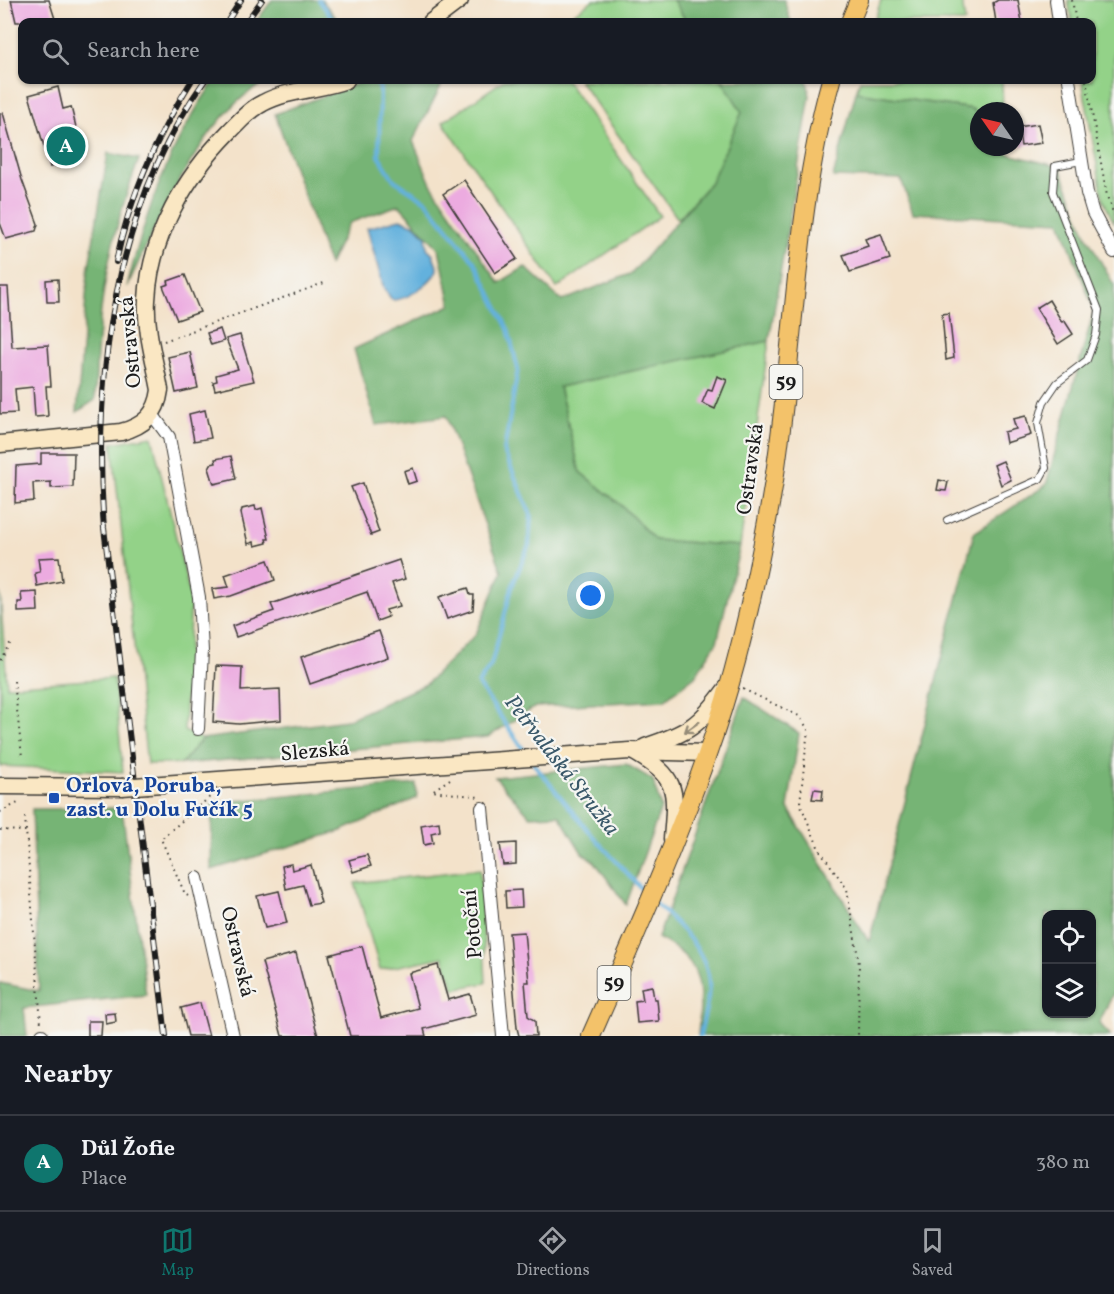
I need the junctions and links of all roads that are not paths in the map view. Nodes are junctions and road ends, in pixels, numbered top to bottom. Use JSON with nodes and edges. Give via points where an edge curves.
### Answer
{"nodes":[{"id":1,"x":460,"y":0,"type":"edge"},
{"id":2,"x":859,"y":0,"type":"edge"},
{"id":3,"x":1056,"y":0,"type":"edge"},
{"id":4,"x":436,"y":18,"type":"edge"},
{"id":5,"x":852,"y":18,"type":"edge"},
{"id":6,"x":1058,"y":18,"type":"edge"},
{"id":7,"x":329,"y":84,"type":"edge"},
{"id":8,"x":830,"y":84,"type":"edge"},
{"id":9,"x":1070,"y":84,"type":"edge"},
{"id":10,"x":1081,"y":161,"type":"junction"},
{"id":11,"x":1114,"y":252,"type":"edge"},
{"id":12,"x":152,"y":414,"type":"junction"},
{"id":13,"x":0,"y":444,"type":"edge"},
{"id":14,"x":947,"y":520,"type":"dead end"},
{"id":15,"x":730,"y":683,"type":"junction"},
{"id":16,"x":198,"y":729,"type":"dead end"},
{"id":17,"x":633,"y":751,"type":"junction"},
{"id":18,"x":708,"y":753,"type":"junction"},
{"id":19,"x":0,"y":786,"type":"edge"},
{"id":20,"x":482,"y":808,"type":"road end"},
{"id":21,"x":671,"y":852,"type":"junction"},
{"id":22,"x":197,"y":878,"type":"dead end"},
{"id":23,"x":233,"y":1036,"type":"edge"},
{"id":24,"x":503,"y":1036,"type":"edge"},
{"id":25,"x":591,"y":1036,"type":"edge"}],
"edges":[{"from":1,"to":4,"type":"main road"},
{"from":2,"to":5,"type":"main road"},
{"from":3,"to":6,"type":"street"},
{"from":7,"to":12,"type":"main road","name":"Ostravská","via":[[262,103],[207,155],[186,184],[152,258],[147,302],[160,390]]},
{"from":8,"to":15,"type":"main road","name":"Ostravská","number":"59","via":[[809,183],[771,497],[751,604]]},
{"from":9,"to":10,"type":"street"},
{"from":10,"to":11,"type":"street","via":[[1093,213]]},
{"from":10,"to":14,"type":"lane","via":[[1055,166],[1053,192],[1099,310],[1087,360],[1057,383],[1044,402],[1038,423],[1046,468],[1040,479]]},
{"from":12,"to":13,"type":"main road","via":[[135,428],[121,432]]},
{"from":12,"to":16,"type":"street","name":"Ostravská","via":[[169,437],[199,597],[202,651]]},
{"from":15,"to":17,"type":"main road","one_way":true,"via":[[693,727]]},
{"from":15,"to":18,"type":"main road","name":"Ostravská","number":"59"},
{"from":17,"to":18,"type":"main road","name":"Slezská"},
{"from":17,"to":19,"type":"main road","name":"Slezská","bridge":true,"via":[[122,787]]},
{"from":17,"to":21,"type":"main road","via":[[660,767],[673,790]]},
{"from":18,"to":21,"type":"main road","number":"59"},
{"from":20,"to":24,"type":"street","name":"Potoční"},
{"from":21,"to":25,"type":"main road","number":"59"},
{"from":22,"to":23,"type":"street","name":"Ostravská"}]}
